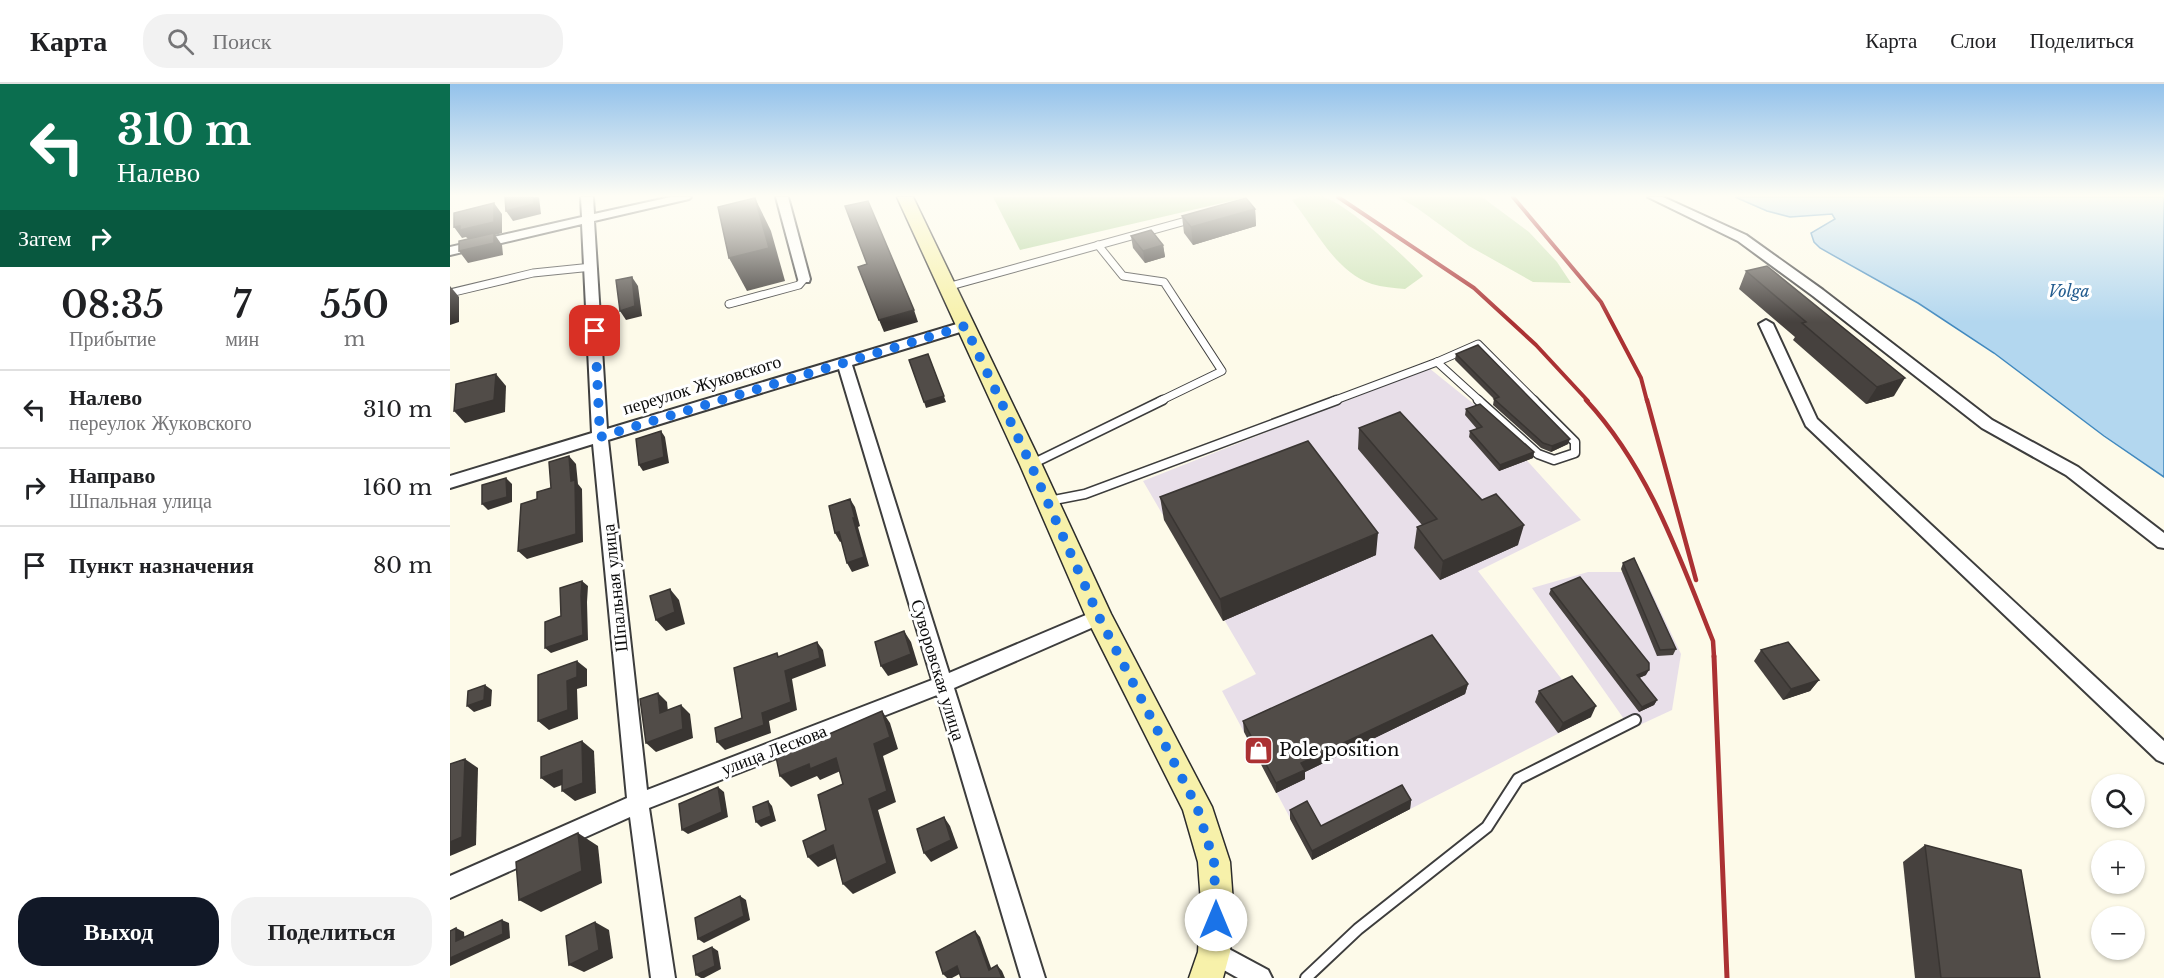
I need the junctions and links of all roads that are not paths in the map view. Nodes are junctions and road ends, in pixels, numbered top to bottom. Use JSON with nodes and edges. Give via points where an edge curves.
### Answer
{"nodes":[{"id":1,"x":504,"y":239,"type":"edge"},
{"id":2,"x":591,"y":239,"type":"edge"},
{"id":3,"x":793,"y":239,"type":"edge"},
{"id":4,"x":924,"y":239,"type":"edge"},
{"id":5,"x":1121,"y":239,"type":"edge"},
{"id":6,"x":1743,"y":239,"type":"edge"},
{"id":7,"x":1098,"y":245,"type":"junction"},
{"id":8,"x":450,"y":251,"type":"edge"},
{"id":9,"x":592,"y":267,"type":"junction"},
{"id":10,"x":804,"y":279,"type":"joint"},
{"id":11,"x":947,"y":287,"type":"junction"},
{"id":12,"x":450,"y":293,"type":"edge"},
{"id":13,"x":729,"y":304,"type":"dead end"},
{"id":14,"x":1766,"y":324,"type":"dead end"},
{"id":15,"x":965,"y":326,"type":"junction"},
{"id":16,"x":844,"y":361,"type":"junction"},
{"id":17,"x":1437,"y":362,"type":"junction"},
{"id":18,"x":600,"y":437,"type":"junction"},
{"id":19,"x":1031,"y":465,"type":"junction"},
{"id":20,"x":450,"y":482,"type":"edge"},
{"id":21,"x":1047,"y":501,"type":"junction"},
{"id":22,"x":2164,"y":542,"type":"edge"},
{"id":23,"x":1099,"y":617,"type":"junction"},
{"id":24,"x":943,"y":684,"type":"junction"},
{"id":25,"x":1635,"y":720,"type":"dead end"},
{"id":26,"x":2164,"y":754,"type":"edge"},
{"id":27,"x":638,"y":803,"type":"junction"},
{"id":28,"x":450,"y":887,"type":"edge"},
{"id":29,"x":1210,"y":965,"type":"edge"},
{"id":30,"x":663,"y":978,"type":"edge"},
{"id":31,"x":1033,"y":978,"type":"edge"},
{"id":32,"x":1260,"y":978,"type":"edge"},
{"id":33,"x":1306,"y":978,"type":"edge"}],
"edges":[{"from":1,"to":8,"type":"street"},
{"from":2,"to":9,"type":"street","name":"Шпальная улица"},
{"from":3,"to":10,"type":"street"},
{"from":4,"to":11,"type":"street"},
{"from":5,"to":7,"type":"lane"},
{"from":6,"to":22,"type":"street","via":[[1987,424],[2072,471]]},
{"from":7,"to":11,"type":"lane"},
{"from":7,"to":19,"type":"lane","via":[[1123,276],[1164,282],[1222,371]]},
{"from":9,"to":12,"type":"lane","via":[[533,273]]},
{"from":9,"to":18,"type":"street","name":"Шпальная улица"},
{"from":10,"to":13,"type":"lane","via":[[798,285]]},
{"from":11,"to":15,"type":"street"},
{"from":14,"to":26,"type":"street","via":[[1811,422]]},
{"from":15,"to":16,"type":"street","name":"переулок Жуковского"},
{"from":15,"to":19,"type":"street"},
{"from":16,"to":18,"type":"street","name":"переулок Жуковского"},
{"from":16,"to":24,"type":"street","name":"Суворовская улица"},
{"from":17,"to":17,"type":"lane","via":[[1538,454],[1554,460],[1575,453],[1575,442],[1478,345]]},
{"from":17,"to":21,"type":"lane","via":[[1085,494]]},
{"from":18,"to":20,"type":"street","name":"переулок Жуковского"},
{"from":18,"to":27,"type":"street","name":"Шпальная улица"},
{"from":19,"to":21,"type":"street"},
{"from":21,"to":23,"type":"street"},
{"from":23,"to":24,"type":"street","name":"улица Лескова"},
{"from":23,"to":29,"type":"street","via":[[1197,807],[1214,862],[1217,903]]},
{"from":24,"to":27,"type":"street","name":"улица Лескова"},
{"from":24,"to":31,"type":"street","name":"Суворовская улица"},
{"from":25,"to":33,"type":"lane","via":[[1518,779],[1487,827],[1359,929]]},
{"from":27,"to":28,"type":"street","name":"улица Лескова"},
{"from":27,"to":30,"type":"street","name":"Шпальная улица"},
{"from":29,"to":32,"type":"street"}]}
